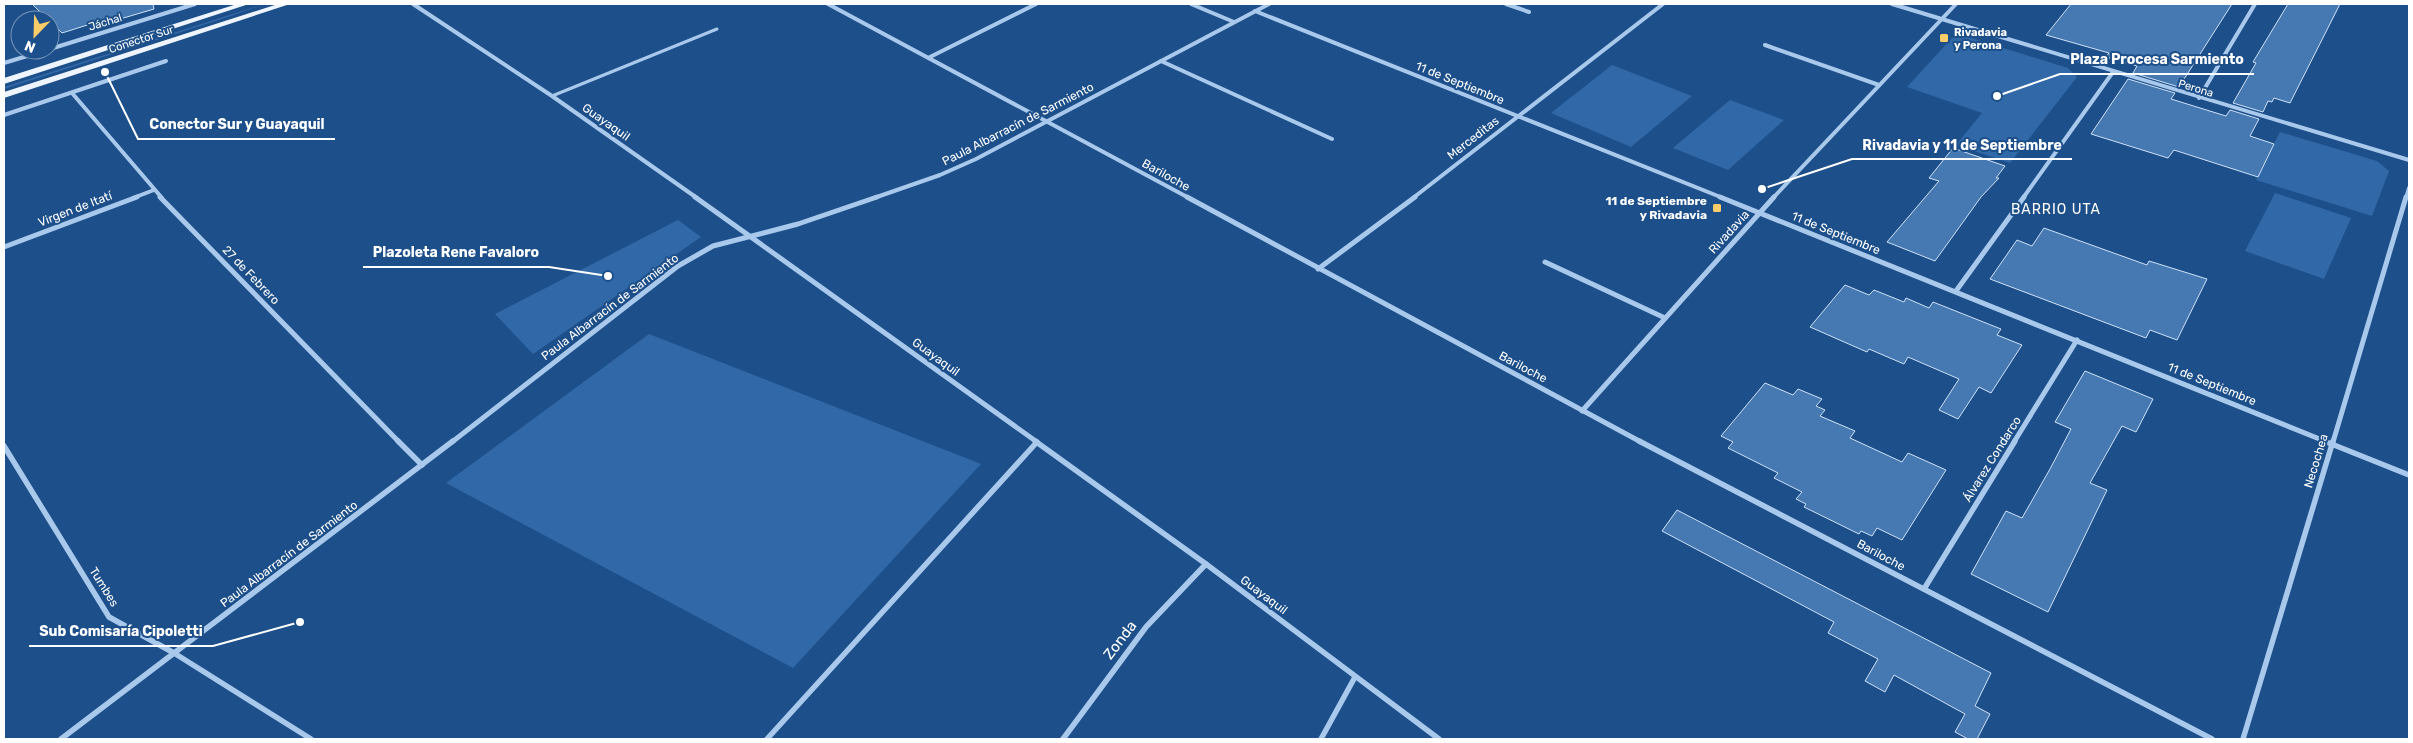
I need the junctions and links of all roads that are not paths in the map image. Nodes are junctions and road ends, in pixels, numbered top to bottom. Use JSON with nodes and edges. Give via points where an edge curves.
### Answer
{"nodes":[{"id":1,"x":195,"y":4,"type":"edge"},
{"id":2,"x":245,"y":4,"type":"edge"},
{"id":3,"x":286,"y":4,"type":"edge"},
{"id":4,"x":413,"y":4,"type":"edge"},
{"id":5,"x":828,"y":4,"type":"edge"},
{"id":6,"x":1036,"y":4,"type":"edge"},
{"id":7,"x":1190,"y":4,"type":"edge"},
{"id":8,"x":1269,"y":4,"type":"edge"},
{"id":9,"x":1506,"y":4,"type":"edge"},
{"id":10,"x":1663,"y":4,"type":"edge"},
{"id":11,"x":1892,"y":4,"type":"edge"},
{"id":12,"x":1956,"y":4,"type":"edge"},
{"id":13,"x":2255,"y":4,"type":"edge"},
{"id":14,"x":1255,"y":11,"type":"junction"},
{"id":15,"x":1529,"y":12,"type":"dead end"},
{"id":16,"x":1941,"y":19,"type":"junction"},
{"id":17,"x":1234,"y":22,"type":"junction"},
{"id":18,"x":717,"y":29,"type":"dead end"},
{"id":19,"x":1765,"y":45,"type":"dead end"},
{"id":20,"x":60,"y":46,"type":"edge"},
{"id":21,"x":930,"y":56,"type":"junction"},
{"id":22,"x":166,"y":61,"type":"dead end"},
{"id":23,"x":1161,"y":61,"type":"junction"},
{"id":24,"x":2112,"y":72,"type":"junction"},
{"id":25,"x":4,"y":81,"type":"edge"},
{"id":26,"x":1880,"y":85,"type":"junction"},
{"id":27,"x":72,"y":93,"type":"junction"},
{"id":28,"x":4,"y":95,"type":"edge"},
{"id":29,"x":552,"y":96,"type":"junction"},
{"id":30,"x":2199,"y":98,"type":"junction"},
{"id":31,"x":4,"y":115,"type":"edge"},
{"id":32,"x":1517,"y":116,"type":"junction"},
{"id":33,"x":1048,"y":122,"type":"junction"},
{"id":34,"x":1332,"y":139,"type":"dead end"},
{"id":35,"x":2409,"y":160,"type":"edge"},
{"id":36,"x":2409,"y":188,"type":"edge"},
{"id":37,"x":154,"y":190,"type":"junction"},
{"id":38,"x":1759,"y":213,"type":"junction"},
{"id":39,"x":751,"y":236,"type":"junction"},
{"id":40,"x":4,"y":247,"type":"edge"},
{"id":41,"x":1545,"y":262,"type":"dead end"},
{"id":42,"x":1318,"y":269,"type":"junction"},
{"id":43,"x":1956,"y":291,"type":"junction"},
{"id":44,"x":1665,"y":318,"type":"junction"},
{"id":45,"x":2077,"y":340,"type":"junction"},
{"id":46,"x":1582,"y":411,"type":"junction"},
{"id":47,"x":1037,"y":442,"type":"junction"},
{"id":48,"x":2332,"y":443,"type":"junction"},
{"id":49,"x":4,"y":446,"type":"edge"},
{"id":50,"x":422,"y":465,"type":"junction"},
{"id":51,"x":2409,"y":475,"type":"edge"},
{"id":52,"x":1206,"y":564,"type":"junction"},
{"id":53,"x":1924,"y":589,"type":"junction"},
{"id":54,"x":174,"y":653,"type":"junction"},
{"id":55,"x":1355,"y":676,"type":"junction"},
{"id":56,"x":61,"y":739,"type":"edge"},
{"id":57,"x":310,"y":739,"type":"edge"},
{"id":58,"x":767,"y":739,"type":"edge"},
{"id":59,"x":1063,"y":739,"type":"edge"},
{"id":60,"x":1321,"y":739,"type":"edge"},
{"id":61,"x":1439,"y":739,"type":"edge"},
{"id":62,"x":2212,"y":739,"type":"edge"},
{"id":63,"x":2243,"y":739,"type":"edge"}],
"edges":[{"from":1,"to":20,"type":"street","name":"Jáchal"},
{"from":2,"to":25,"type":"main road","name":"Conector Sur"},
{"from":3,"to":28,"type":"main road","name":"Conector Sur"},
{"from":4,"to":29,"type":"street","name":"Guayaquil"},
{"from":5,"to":21,"type":"street","name":"Bariloche"},
{"from":6,"to":21,"type":"street"},
{"from":7,"to":17,"type":"street"},
{"from":8,"to":14,"type":"street","name":"Paula Albarracín de Sarmiento"},
{"from":9,"to":15,"type":"street"},
{"from":10,"to":32,"type":"street","name":"Merceditas"},
{"from":11,"to":16,"type":"street","name":"Perona"},
{"from":12,"to":16,"type":"street","name":"Rivadavia"},
{"from":13,"to":30,"type":"street"},
{"from":14,"to":17,"type":"street","name":"Paula Albarracín de Sarmiento"},
{"from":14,"to":32,"type":"street","name":"11 de Septiembre"},
{"from":16,"to":24,"type":"street","name":"Perona"},
{"from":16,"to":26,"type":"street","name":"Rivadavia"},
{"from":17,"to":23,"type":"street","name":"Paula Albarracín de Sarmiento"},
{"from":18,"to":29,"type":"lane"},
{"from":19,"to":26,"type":"street"},
{"from":21,"to":33,"type":"street","name":"Bariloche"},
{"from":22,"to":27,"type":"street"},
{"from":23,"to":33,"type":"street","name":"Paula Albarracín de Sarmiento"},
{"from":23,"to":34,"type":"street"},
{"from":24,"to":30,"type":"street","name":"Perona"},
{"from":24,"to":43,"type":"street"},
{"from":26,"to":38,"type":"street","name":"Rivadavia"},
{"from":27,"to":31,"type":"street"},
{"from":27,"to":37,"type":"street","name":"27 de Febrero"},
{"from":29,"to":39,"type":"street","name":"Guayaquil"},
{"from":30,"to":35,"type":"street","name":"Perona"},
{"from":32,"to":38,"type":"street","name":"11 de Septiembre"},
{"from":32,"to":42,"type":"street","name":"Merceditas"},
{"from":33,"to":39,"type":"street","name":"Paula Albarracín de Sarmiento","via":[[940,175],[798,224]]},
{"from":33,"to":42,"type":"street","name":"Bariloche"},
{"from":36,"to":48,"type":"street","name":"Necochea"},
{"from":37,"to":40,"type":"street","name":"Virgen de Itatí"},
{"from":37,"to":50,"type":"street","name":"27 de Febrero"},
{"from":38,"to":43,"type":"street","name":"11 de Septiembre"},
{"from":38,"to":44,"type":"street","name":"Rivadavia"},
{"from":39,"to":47,"type":"street","name":"Guayaquil"},
{"from":39,"to":50,"type":"street","name":"Paula Albarracín de Sarmiento","via":[[713,246],[678,266]]},
{"from":41,"to":44,"type":"street"},
{"from":42,"to":46,"type":"street","name":"Bariloche"},
{"from":43,"to":45,"type":"street","name":"11 de Septiembre"},
{"from":44,"to":46,"type":"street","name":"Rivadavia"},
{"from":45,"to":48,"type":"street","name":"11 de Septiembre"},
{"from":45,"to":53,"type":"street","name":"Álvarez Condarco"},
{"from":46,"to":53,"type":"street","name":"Bariloche"},
{"from":47,"to":52,"type":"street","name":"Guayaquil"},
{"from":47,"to":58,"type":"street"},
{"from":48,"to":51,"type":"street","name":"11 de Septiembre"},
{"from":48,"to":63,"type":"street","name":"Necochea"},
{"from":49,"to":54,"type":"street","name":"Tumbes","via":[[109,617]]},
{"from":50,"to":54,"type":"street","name":"Paula Albarracín de Sarmiento"},
{"from":52,"to":55,"type":"street","name":"Guayaquil"},
{"from":52,"to":59,"type":"street","name":"Zonda","via":[[1146,627]]},
{"from":53,"to":62,"type":"street","name":"Bariloche"},
{"from":54,"to":56,"type":"street","name":"Paula Albarracín de Sarmiento"},
{"from":54,"to":57,"type":"street","name":"Tumbes"},
{"from":55,"to":60,"type":"street"},
{"from":55,"to":61,"type":"street","name":"Guayaquil"}]}
